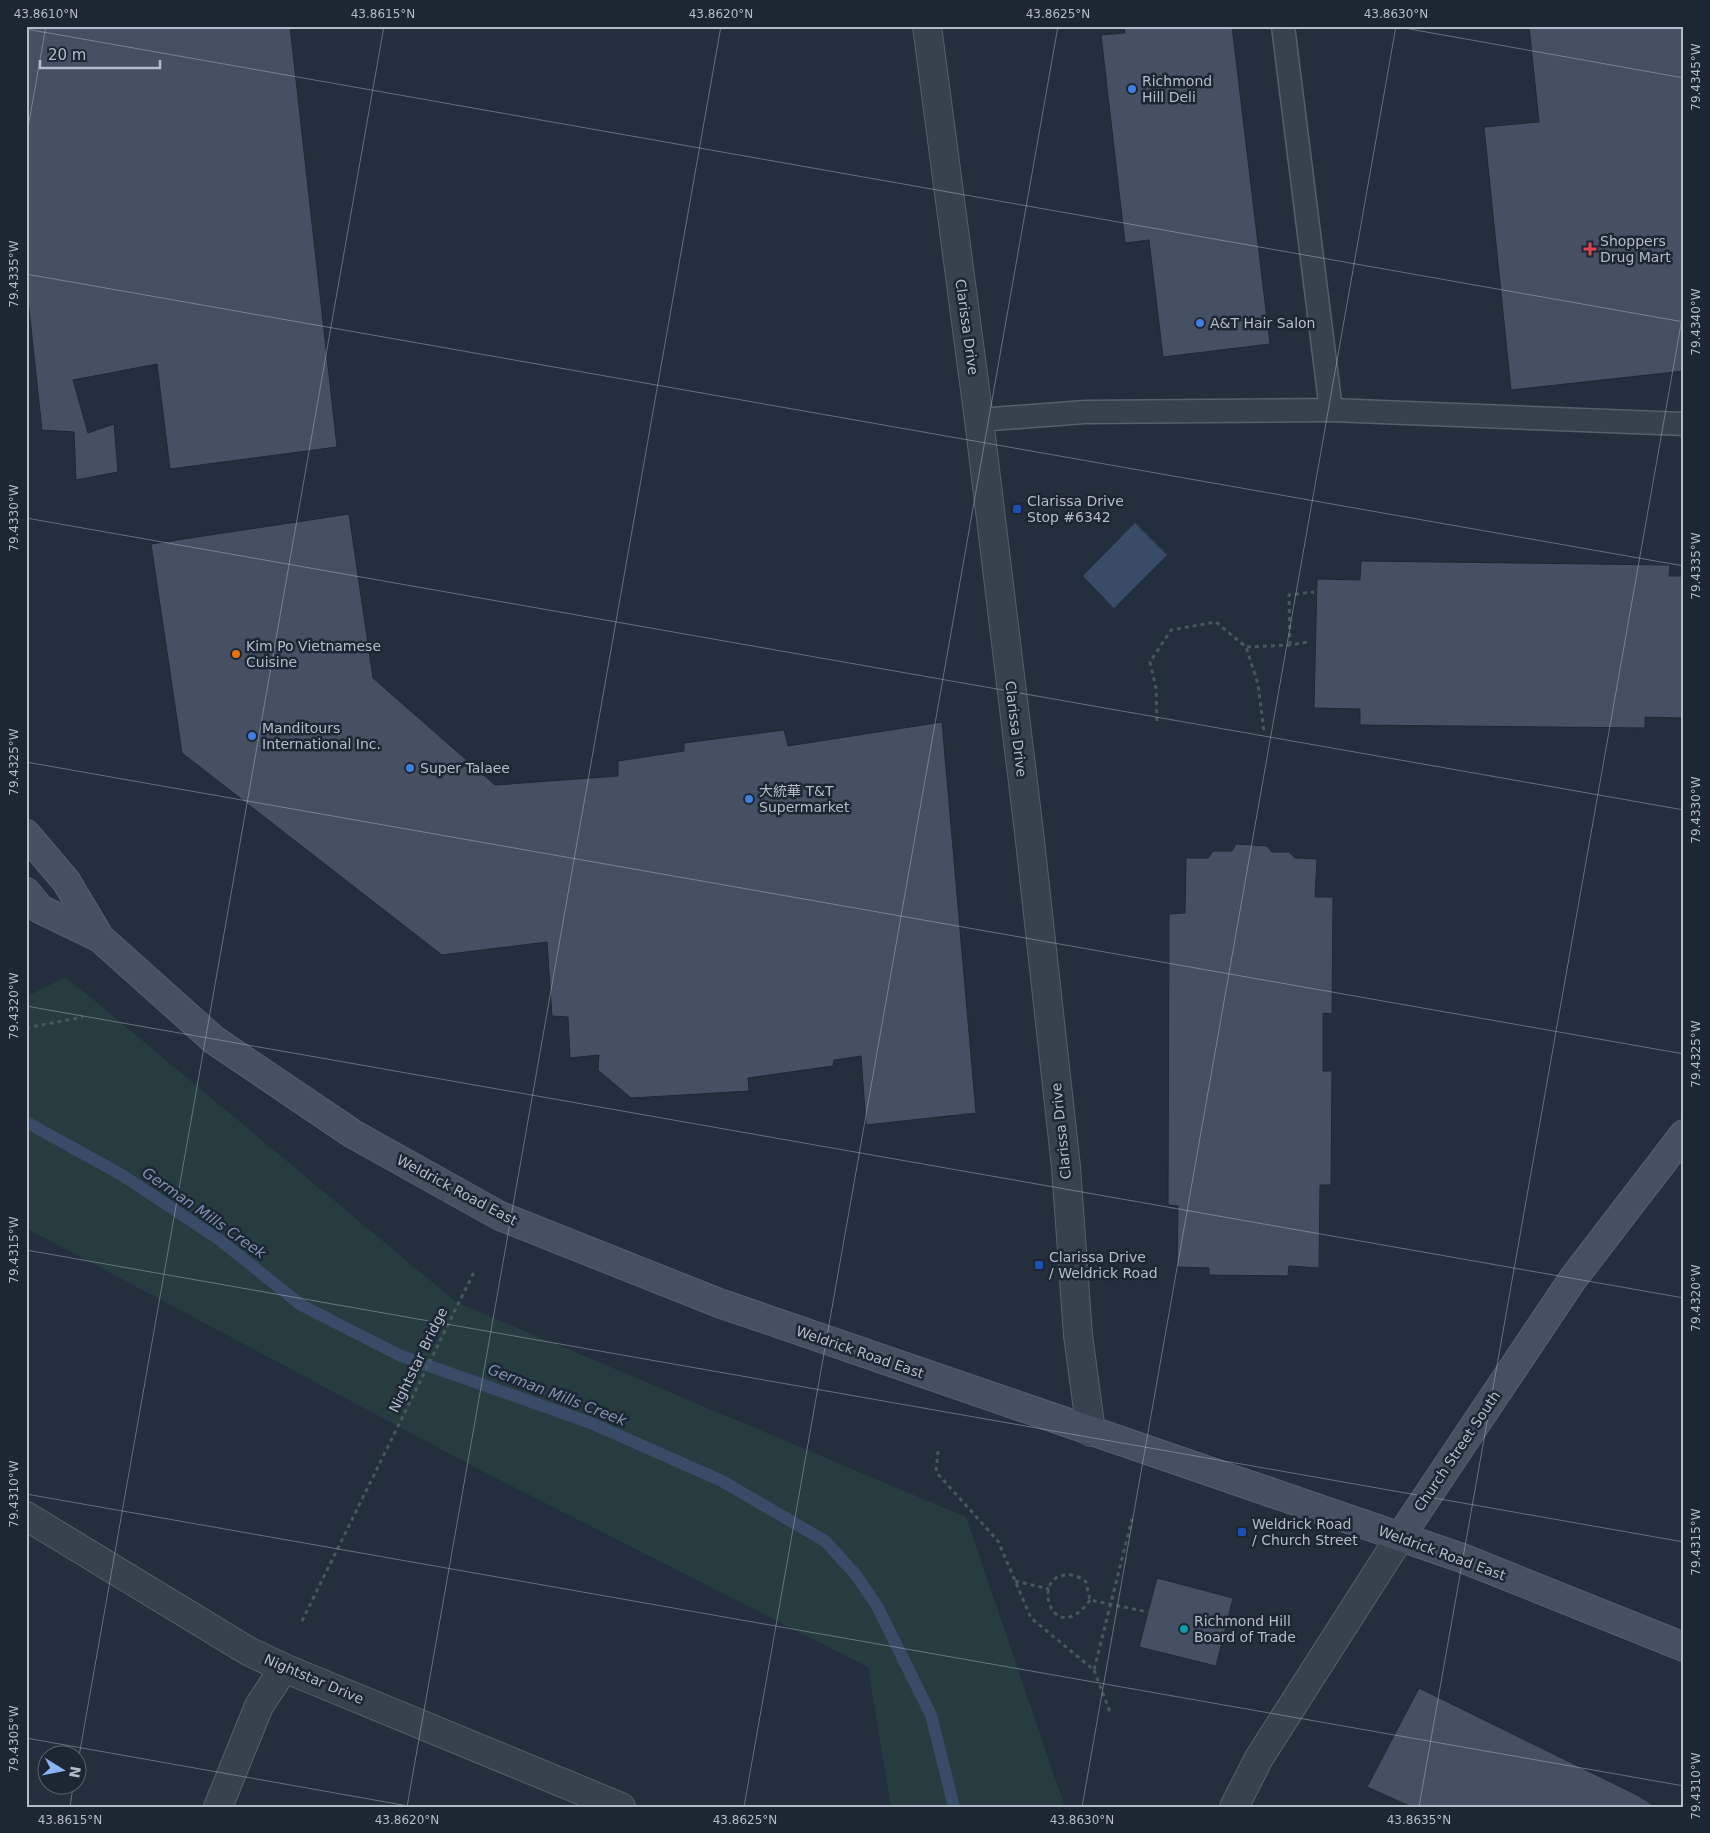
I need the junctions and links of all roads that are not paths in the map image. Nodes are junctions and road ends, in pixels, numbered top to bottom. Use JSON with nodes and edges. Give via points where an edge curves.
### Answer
{"nodes":[{"id":1,"x":927,"y":26,"type":"edge"},
{"id":2,"x":1283,"y":26,"type":"edge"},
{"id":3,"x":1332,"y":410,"type":"junction"},
{"id":4,"x":980,"y":420,"type":"junction"},
{"id":5,"x":1684,"y":424,"type":"edge"},
{"id":6,"x":26,"y":834,"type":"edge"},
{"id":7,"x":26,"y":892,"type":"edge"},
{"id":8,"x":100,"y":938,"type":"junction"},
{"id":9,"x":1684,"y":1134,"type":"edge"},
{"id":10,"x":1091,"y":1432,"type":"junction"},
{"id":11,"x":26,"y":1516,"type":"edge"},
{"id":12,"x":1400,"y":1537,"type":"junction"},
{"id":13,"x":1684,"y":1646,"type":"edge"},
{"id":14,"x":284,"y":1668,"type":"junction"},
{"id":15,"x":218,"y":1807,"type":"edge"},
{"id":16,"x":621,"y":1807,"type":"edge"},
{"id":17,"x":1234,"y":1807,"type":"edge"}],
"edges":[{"from":1,"to":4,"type":"street","name":"Clarissa Drive"},
{"from":2,"to":3,"type":"lane"},
{"from":3,"to":4,"type":"lane","via":[[1085,412]]},
{"from":3,"to":5,"type":"lane"},
{"from":4,"to":10,"type":"street","name":"Clarissa Drive","via":[[1066,1167],[1078,1336]]},
{"from":6,"to":8,"type":"street","name":"Weldrick Road East","via":[[66,881]]},
{"from":7,"to":8,"type":"street","name":"Weldrick Road East","via":[[40,909]]},
{"from":8,"to":10,"type":"street","name":"Weldrick Road East","via":[[214,1040],[353,1134],[500,1216],[718,1303]]},
{"from":9,"to":12,"type":"street","name":"Church Street South","via":[[1572,1280]]},
{"from":10,"to":12,"type":"street","name":"Weldrick Road East"},
{"from":11,"to":14,"type":"street","name":"Nightstar Drive","via":[[248,1650]]},
{"from":12,"to":13,"type":"street","name":"Weldrick Road East","via":[[1462,1558]]},
{"from":12,"to":17,"type":"street","name":"Church Street South","via":[[1259,1758]]},
{"from":14,"to":15,"type":"street","via":[[259,1706]]},
{"from":14,"to":16,"type":"street","name":"Nightstar Drive"}]}
